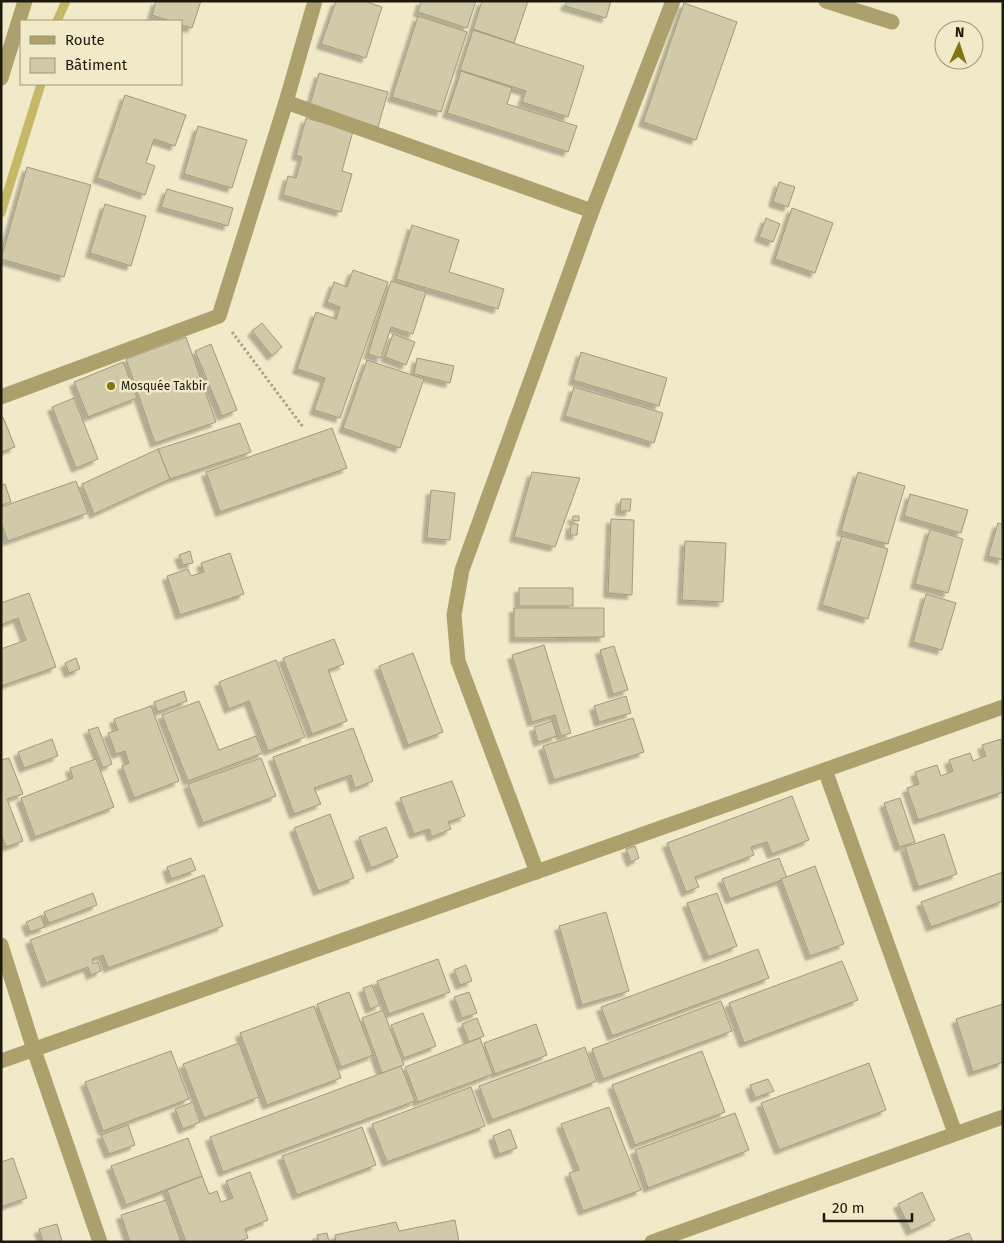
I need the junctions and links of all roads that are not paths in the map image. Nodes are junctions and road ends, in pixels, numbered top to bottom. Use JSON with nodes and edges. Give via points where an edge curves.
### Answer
{"nodes":[{"id":1,"x":26,"y":1,"type":"edge"},
{"id":2,"x":315,"y":1,"type":"edge"},
{"id":3,"x":673,"y":1,"type":"edge"},
{"id":4,"x":826,"y":1,"type":"edge"},
{"id":5,"x":892,"y":22,"type":"dead end"},
{"id":6,"x":1,"y":78,"type":"edge"},
{"id":7,"x":286,"y":102,"type":"junction"},
{"id":8,"x":592,"y":211,"type":"junction"},
{"id":9,"x":1,"y":396,"type":"edge"},
{"id":10,"x":1003,"y":707,"type":"edge"},
{"id":11,"x":825,"y":770,"type":"junction"},
{"id":12,"x":537,"y":872,"type":"junction"},
{"id":13,"x":1,"y":946,"type":"edge"},
{"id":14,"x":34,"y":1050,"type":"junction"},
{"id":15,"x":1,"y":1061,"type":"edge"},
{"id":16,"x":1003,"y":1116,"type":"edge"},
{"id":17,"x":955,"y":1133,"type":"junction"},
{"id":18,"x":100,"y":1242,"type":"edge"},
{"id":19,"x":652,"y":1242,"type":"edge"}],
"edges":[{"from":1,"to":6,"type":"street"},
{"from":2,"to":7,"type":"street"},
{"from":3,"to":8,"type":"street"},
{"from":4,"to":5,"type":"street"},
{"from":7,"to":8,"type":"street"},
{"from":7,"to":9,"type":"street","via":[[219,316]]},
{"from":8,"to":12,"type":"street","via":[[462,570],[454,615],[458,661]]},
{"from":10,"to":11,"type":"street"},
{"from":11,"to":12,"type":"street"},
{"from":11,"to":17,"type":"street"},
{"from":12,"to":14,"type":"street"},
{"from":13,"to":14,"type":"street"},
{"from":14,"to":15,"type":"street"},
{"from":14,"to":18,"type":"street"},
{"from":16,"to":17,"type":"street"},
{"from":17,"to":19,"type":"street"}]}
